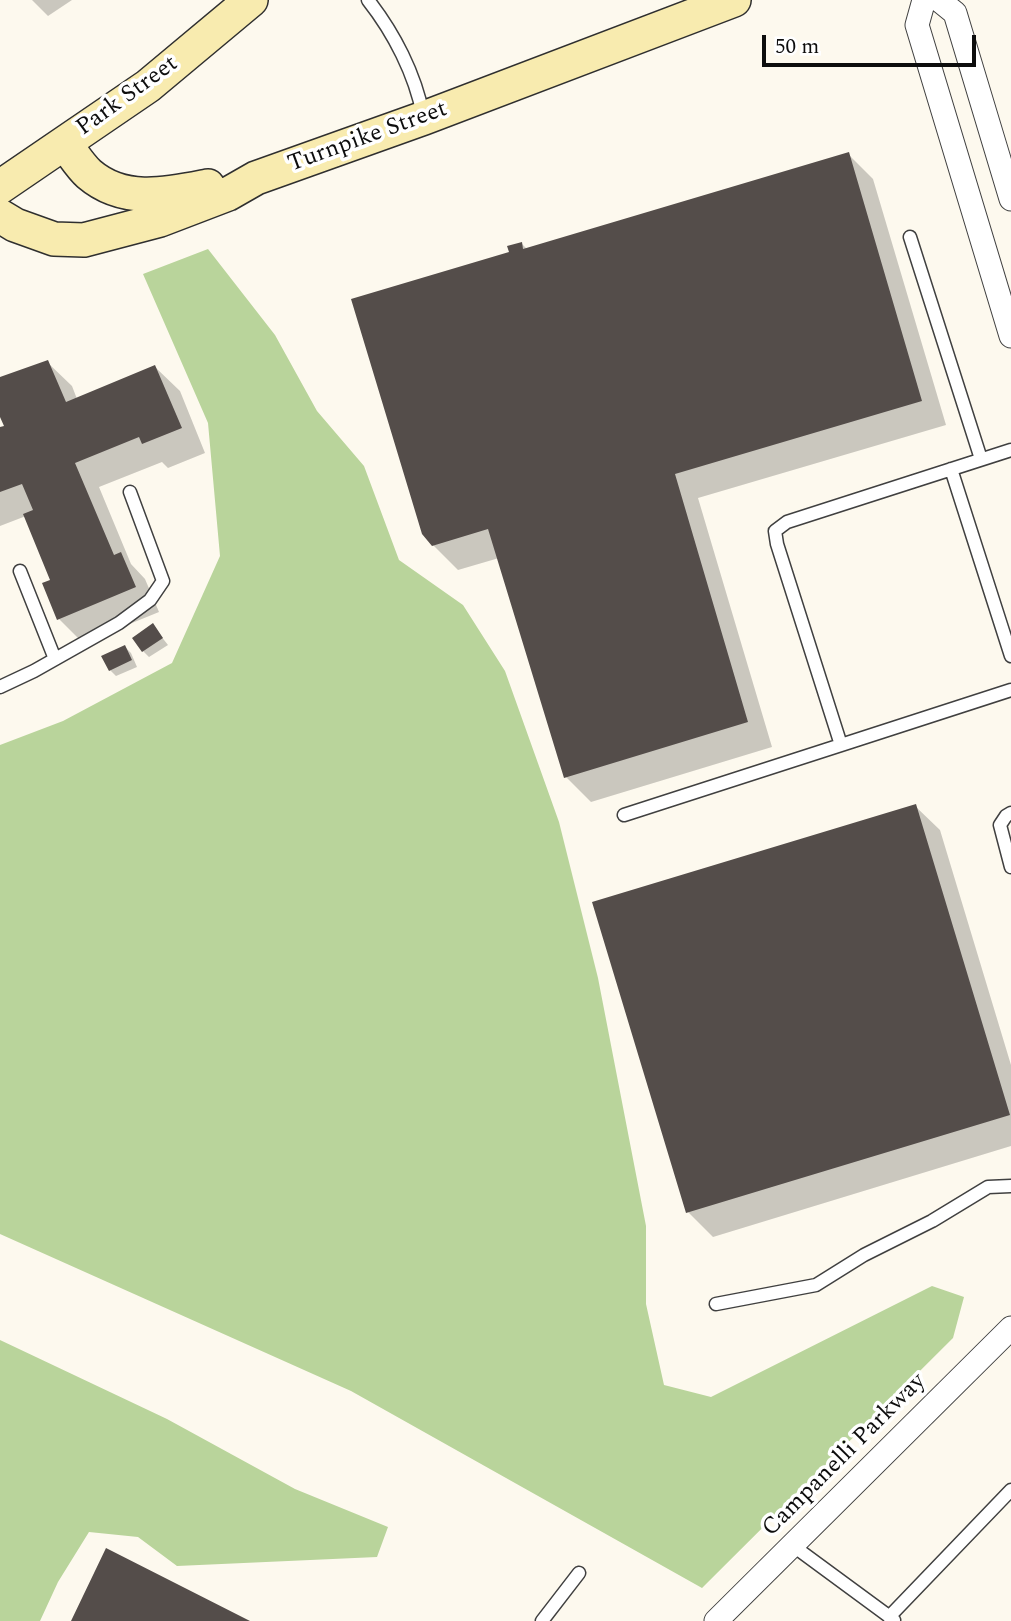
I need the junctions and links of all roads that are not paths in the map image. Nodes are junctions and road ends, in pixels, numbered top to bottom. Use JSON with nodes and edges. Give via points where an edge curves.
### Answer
{"nodes":[{"id":1,"x":251,"y":0,"type":"edge"},
{"id":2,"x":368,"y":0,"type":"edge"},
{"id":3,"x":734,"y":0,"type":"edge"},
{"id":4,"x":924,"y":0,"type":"edge"},
{"id":5,"x":939,"y":0,"type":"edge"},
{"id":6,"x":424,"y":118,"type":"junction"},
{"id":7,"x":65,"y":144,"type":"junction"},
{"id":8,"x":256,"y":178,"type":"junction"},
{"id":9,"x":0,"y":187,"type":"edge"},
{"id":10,"x":1011,"y":198,"type":"edge"},
{"id":11,"x":0,"y":215,"type":"edge"},
{"id":12,"x":910,"y":237,"type":"dead end"},
{"id":13,"x":1011,"y":336,"type":"edge"},
{"id":14,"x":1011,"y":450,"type":"edge"},
{"id":15,"x":981,"y":459,"type":"junction"},
{"id":16,"x":951,"y":469,"type":"junction"},
{"id":17,"x":130,"y":492,"type":"dead end"},
{"id":18,"x":20,"y":571,"type":"dead end"},
{"id":19,"x":1011,"y":656,"type":"edge"},
{"id":20,"x":55,"y":659,"type":"junction"},
{"id":21,"x":0,"y":687,"type":"edge"},
{"id":22,"x":1011,"y":690,"type":"edge"},
{"id":23,"x":841,"y":745,"type":"junction"},
{"id":24,"x":1011,"y":813,"type":"edge"},
{"id":25,"x":624,"y":815,"type":"dead end"},
{"id":26,"x":1011,"y":867,"type":"edge"},
{"id":27,"x":1011,"y":1186,"type":"edge"},
{"id":28,"x":716,"y":1304,"type":"dead end"},
{"id":29,"x":1011,"y":1328,"type":"edge"},
{"id":30,"x":1011,"y":1490,"type":"edge"},
{"id":31,"x":792,"y":1545,"type":"junction"},
{"id":32,"x":579,"y":1573,"type":"dead end"},
{"id":33,"x":892,"y":1619,"type":"edge"},
{"id":34,"x":542,"y":1621,"type":"edge"},
{"id":35,"x":716,"y":1621,"type":"edge"}],
"edges":[{"from":1,"to":7,"type":"street","name":"Park Street","via":[[148,86]]},
{"from":2,"to":6,"type":"lane","via":[[387,24],[419,95]]},
{"from":3,"to":6,"type":"street","name":"Turnpike Street"},
{"from":4,"to":13,"type":"street","via":[[917,25]]},
{"from":5,"to":10,"type":"street","via":[[955,13]]},
{"from":6,"to":8,"type":"street","name":"Turnpike Street"},
{"from":7,"to":8,"type":"street","via":[[87,172],[108,187],[131,194],[157,195]]},
{"from":7,"to":9,"type":"street","name":"Park Street"},
{"from":8,"to":11,"type":"street","name":"Turnpike Street","via":[[160,220],[83,240],[54,239]]},
{"from":12,"to":15,"type":"lane"},
{"from":14,"to":15,"type":"lane"},
{"from":15,"to":16,"type":"lane"},
{"from":16,"to":19,"type":"lane"},
{"from":16,"to":23,"type":"lane","via":[[787,522],[775,531]]},
{"from":17,"to":20,"type":"lane","via":[[163,581],[149,600],[120,623]]},
{"from":18,"to":20,"type":"lane"},
{"from":20,"to":21,"type":"lane"},
{"from":22,"to":23,"type":"lane"},
{"from":23,"to":25,"type":"lane"},
{"from":24,"to":26,"type":"lane","via":[[1000,825]]},
{"from":27,"to":28,"type":"lane","via":[[988,1187],[816,1285]]},
{"from":29,"to":31,"type":"street","name":"Campanelli Parkway"},
{"from":30,"to":33,"type":"lane"},
{"from":31,"to":33,"type":"lane"},
{"from":31,"to":35,"type":"street","name":"Campanelli Parkway"},
{"from":32,"to":34,"type":"lane"}]}
